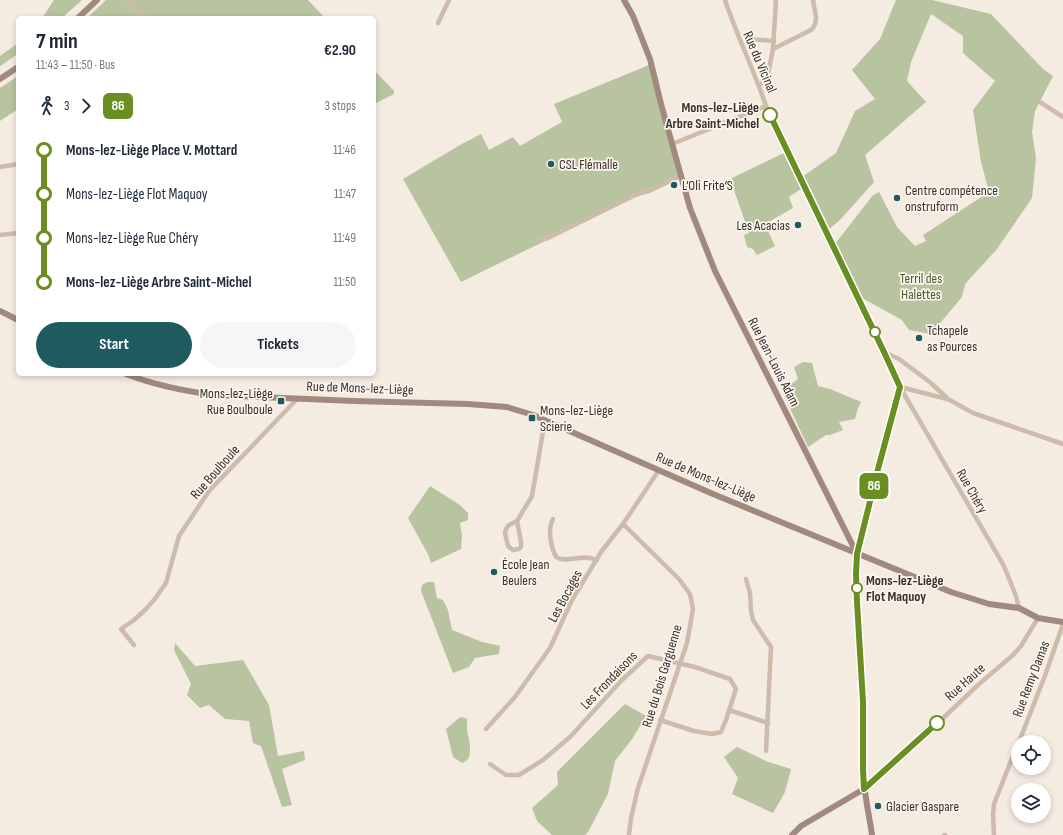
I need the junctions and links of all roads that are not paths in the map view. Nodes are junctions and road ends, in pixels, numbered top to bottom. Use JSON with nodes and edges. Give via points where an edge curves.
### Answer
{"nodes":[{"id":1,"x":97,"y":0,"type":"edge"},
{"id":2,"x":126,"y":0,"type":"edge"},
{"id":3,"x":448,"y":0,"type":"edge"},
{"id":4,"x":624,"y":0,"type":"edge"},
{"id":5,"x":725,"y":0,"type":"edge"},
{"id":6,"x":776,"y":0,"type":"edge"},
{"id":7,"x":813,"y":0,"type":"edge"},
{"id":8,"x":80,"y":16,"type":"edge"},
{"id":9,"x":142,"y":16,"type":"edge"},
{"id":10,"x":438,"y":23,"type":"dead end"},
{"id":11,"x":748,"y":39,"type":"dead end"},
{"id":12,"x":774,"y":41,"type":"junction"},
{"id":13,"x":773,"y":49,"type":"junction"},
{"id":14,"x":16,"y":68,"type":"edge"},
{"id":15,"x":0,"y":79,"type":"edge"},
{"id":16,"x":759,"y":85,"type":"junction"},
{"id":17,"x":1040,"y":102,"type":"dead end"},
{"id":18,"x":766,"y":106,"type":"junction"},
{"id":19,"x":1063,"y":118,"type":"edge"},
{"id":20,"x":672,"y":144,"type":"junction"},
{"id":21,"x":16,"y":164,"type":"edge"},
{"id":22,"x":0,"y":166,"type":"edge"},
{"id":23,"x":681,"y":175,"type":"junction"},
{"id":24,"x":16,"y":233,"type":"edge"},
{"id":25,"x":0,"y":235,"type":"edge"},
{"id":26,"x":538,"y":240,"type":"dead end"},
{"id":27,"x":0,"y":311,"type":"edge"},
{"id":28,"x":16,"y":319,"type":"edge"},
{"id":29,"x":884,"y":352,"type":"junction"},
{"id":30,"x":138,"y":376,"type":"edge"},
{"id":31,"x":900,"y":387,"type":"junction"},
{"id":32,"x":298,"y":398,"type":"junction"},
{"id":33,"x":948,"y":399,"type":"junction"},
{"id":34,"x":545,"y":420,"type":"junction"},
{"id":35,"x":1063,"y":444,"type":"edge"},
{"id":36,"x":659,"y":470,"type":"junction"},
{"id":37,"x":553,"y":519,"type":"dead end"},
{"id":38,"x":517,"y":521,"type":"junction"},
{"id":39,"x":623,"y":524,"type":"junction"},
{"id":40,"x":857,"y":554,"type":"junction"},
{"id":41,"x":597,"y":560,"type":"junction"},
{"id":42,"x":746,"y":579,"type":"dead end"},
{"id":43,"x":1019,"y":608,"type":"junction"},
{"id":44,"x":1038,"y":618,"type":"junction"},
{"id":45,"x":1063,"y":623,"type":"edge"},
{"id":46,"x":134,"y":645,"type":"dead end"},
{"id":47,"x":680,"y":663,"type":"junction"},
{"id":48,"x":729,"y":710,"type":"junction"},
{"id":49,"x":660,"y":720,"type":"junction"},
{"id":50,"x":768,"y":723,"type":"junction"},
{"id":51,"x":486,"y":729,"type":"dead end"},
{"id":52,"x":1021,"y":735,"type":"edge"},
{"id":53,"x":766,"y":751,"type":"dead end"},
{"id":54,"x":1011,"y":761,"type":"edge"},
{"id":55,"x":490,"y":764,"type":"dead end"},
{"id":56,"x":864,"y":789,"type":"junction"},
{"id":57,"x":628,"y":835,"type":"edge"},
{"id":58,"x":792,"y":835,"type":"edge"},
{"id":59,"x":872,"y":835,"type":"edge"},
{"id":60,"x":994,"y":835,"type":"edge"}],
"edges":[{"from":1,"to":8,"type":"street"},
{"from":2,"to":9,"type":"street"},
{"from":3,"to":10,"type":"street"},
{"from":4,"to":20,"type":"street","name":"Rue Jean-Louis Adam","via":[[650,59]]},
{"from":5,"to":16,"type":"street","name":"Rue du Vicinal"},
{"from":6,"to":12,"type":"street"},
{"from":7,"to":13,"type":"street","via":[[815,26]]},
{"from":11,"to":12,"type":"street","name":"Rue du Vicinal"},
{"from":12,"to":13,"type":"street"},
{"from":13,"to":16,"type":"street","via":[[767,79]]},
{"from":14,"to":15,"type":"street"},
{"from":16,"to":18,"type":"street","name":"Rue du Vicinal"},
{"from":17,"to":19,"type":"street"},
{"from":18,"to":20,"type":"street"},
{"from":18,"to":29,"type":"street","name":"Rue du Vicinal"},
{"from":20,"to":23,"type":"street","name":"Rue Jean-Louis Adam"},
{"from":21,"to":22,"type":"street"},
{"from":23,"to":26,"type":"street","via":[[548,238]]},
{"from":23,"to":40,"type":"street","name":"Rue Jean-Louis Adam","via":[[690,208],[715,271]]},
{"from":24,"to":25,"type":"street"},
{"from":27,"to":28,"type":"street"},
{"from":29,"to":31,"type":"street","name":"Rue du Vicinal"},
{"from":29,"to":33,"type":"street","via":[[899,359]]},
{"from":30,"to":32,"type":"street","name":"Rue de Mons-lez-Liège","via":[[152,383],[214,395]]},
{"from":31,"to":33,"type":"street"},
{"from":31,"to":40,"type":"street"},
{"from":31,"to":43,"type":"street","name":"Rue Chéry","via":[[1004,566]]},
{"from":32,"to":34,"type":"street","name":"Rue de Mons-lez-Liège","via":[[468,404],[507,408]]},
{"from":32,"to":46,"type":"street","name":"Rue Boulboule","via":[[209,491],[179,536],[166,583],[145,610],[121,629]]},
{"from":33,"to":35,"type":"street","via":[[973,413]]},
{"from":34,"to":36,"type":"street","name":"Rue de Mons-lez-Liège"},
{"from":34,"to":38,"type":"street","via":[[532,496]]},
{"from":36,"to":39,"type":"street","name":"Les Bocages"},
{"from":36,"to":40,"type":"street","name":"Rue de Mons-lez-Liège"},
{"from":37,"to":41,"type":"street","via":[[550,531],[556,557],[562,560],[583,557]]},
{"from":38,"to":38,"type":"street","via":[[522,545],[519,549],[513,550],[508,546],[506,531],[509,525]]},
{"from":39,"to":41,"type":"street","name":"Les Bocages"},
{"from":39,"to":47,"type":"street","name":"Rue du Bois Garguenne","via":[[679,579],[690,594],[692,608],[687,643]]},
{"from":40,"to":43,"type":"street","name":"Rue de Mons-lez-Liège","via":[[951,592],[989,604]]},
{"from":40,"to":56,"type":"street"},
{"from":41,"to":51,"type":"street","name":"Les Bocages","via":[[572,600],[550,648],[515,697]]},
{"from":42,"to":50,"type":"street","via":[[753,620],[771,647]]},
{"from":43,"to":44,"type":"street"},
{"from":44,"to":45,"type":"street"},
{"from":44,"to":56,"type":"street","name":"Rue Haute","via":[[1014,655]]},
{"from":45,"to":52,"type":"street","name":"Rue Remy Damas"},
{"from":47,"to":48,"type":"street","name":"Les Frondaisons","via":[[730,679],[736,689]]},
{"from":47,"to":49,"type":"street","name":"Rue du Bois Garguenne"},
{"from":47,"to":55,"type":"street","name":"Les Frondaisons","via":[[648,656],[622,680],[570,737],[543,760],[519,775],[506,775]]},
{"from":48,"to":49,"type":"street","name":"Les Frondaisons","via":[[720,732],[712,734]]},
{"from":48,"to":50,"type":"street"},
{"from":49,"to":57,"type":"street","name":"Rue du Bois Garguenne","via":[[634,802]]},
{"from":50,"to":53,"type":"street"},
{"from":54,"to":60,"type":"street","name":"Rue Remy Damas","via":[[994,804]]},
{"from":56,"to":58,"type":"street","via":[[801,826]]},
{"from":56,"to":59,"type":"street"}]}
